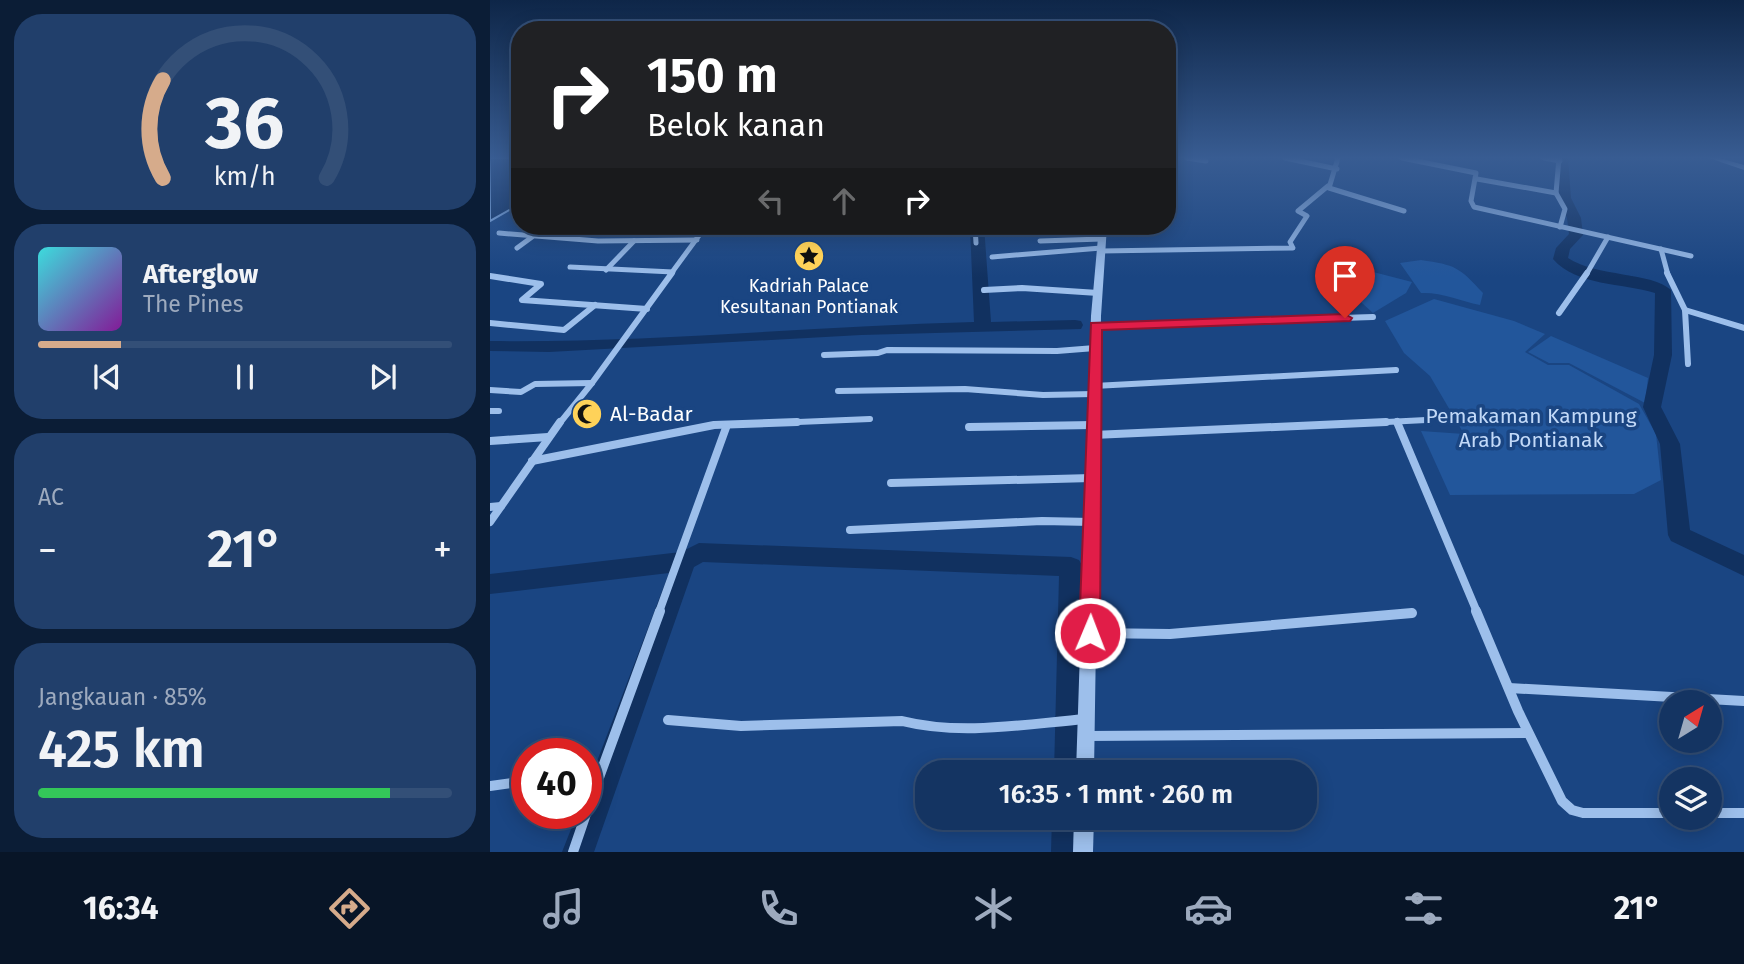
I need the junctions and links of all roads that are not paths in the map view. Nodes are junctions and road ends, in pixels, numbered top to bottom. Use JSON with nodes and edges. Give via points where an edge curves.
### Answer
{"nodes":[{"id":1,"x":1314,"y":198,"type":"edge"},
{"id":2,"x":1364,"y":198,"type":"edge"},
{"id":3,"x":1474,"y":198,"type":"edge"},
{"id":4,"x":1559,"y":198,"type":"edge"},
{"id":5,"x":1404,"y":211,"type":"dead end"},
{"id":6,"x":1560,"y":227,"type":"junction"},
{"id":7,"x":499,"y":233,"type":"dead end"},
{"id":8,"x":511,"y":234,"type":"edge"},
{"id":9,"x":516,"y":235,"type":"edge"},
{"id":10,"x":700,"y":235,"type":"edge"},
{"id":11,"x":976,"y":235,"type":"edge"},
{"id":12,"x":1070,"y":235,"type":"edge"},
{"id":13,"x":532,"y":237,"type":"junction"},
{"id":14,"x":1608,"y":237,"type":"junction"},
{"id":15,"x":1102,"y":239,"type":"edge"},
{"id":16,"x":697,"y":240,"type":"junction"},
{"id":17,"x":634,"y":241,"type":"junction"},
{"id":18,"x":1040,"y":241,"type":"dead end"},
{"id":19,"x":976,"y":243,"type":"dead end"},
{"id":20,"x":517,"y":248,"type":"dead end"},
{"id":21,"x":1661,"y":249,"type":"junction"},
{"id":22,"x":1692,"y":256,"type":"dead end"},
{"id":23,"x":992,"y":257,"type":"dead end"},
{"id":24,"x":570,"y":267,"type":"dead end"},
{"id":25,"x":606,"y":270,"type":"junction"},
{"id":26,"x":673,"y":272,"type":"junction"},
{"id":27,"x":490,"y":276,"type":"edge"},
{"id":28,"x":984,"y":290,"type":"dead end"},
{"id":29,"x":1098,"y":293,"type":"junction"},
{"id":30,"x":595,"y":305,"type":"junction"},
{"id":31,"x":647,"y":309,"type":"junction"},
{"id":32,"x":1685,"y":310,"type":"junction"},
{"id":33,"x":1559,"y":313,"type":"dead end"},
{"id":34,"x":1373,"y":317,"type":"dead end"},
{"id":35,"x":490,"y":323,"type":"edge"},
{"id":36,"x":1095,"y":326,"type":"junction"},
{"id":37,"x":1744,"y":328,"type":"edge"},
{"id":38,"x":1095,"y":348,"type":"junction"},
{"id":39,"x":824,"y":355,"type":"dead end"},
{"id":40,"x":1688,"y":364,"type":"dead end"},
{"id":41,"x":1396,"y":370,"type":"dead end"},
{"id":42,"x":592,"y":383,"type":"junction"},
{"id":43,"x":490,"y":390,"type":"edge"},
{"id":44,"x":1094,"y":390,"type":"junction"},
{"id":45,"x":838,"y":391,"type":"dead end"},
{"id":46,"x":870,"y":419,"type":"dead end"},
{"id":47,"x":1426,"y":420,"type":"dead end"},
{"id":48,"x":1397,"y":421,"type":"junction"},
{"id":49,"x":727,"y":425,"type":"junction"},
{"id":50,"x":969,"y":427,"type":"dead end"},
{"id":51,"x":1093,"y":430,"type":"junction"},
{"id":52,"x":548,"y":437,"type":"junction"},
{"id":53,"x":490,"y":441,"type":"edge"},
{"id":54,"x":531,"y":461,"type":"junction"},
{"id":55,"x":1092,"y":478,"type":"junction"},
{"id":56,"x":891,"y":483,"type":"dead end"},
{"id":57,"x":501,"y":506,"type":"junction"},
{"id":58,"x":490,"y":507,"type":"edge"},
{"id":59,"x":490,"y":522,"type":"edge"},
{"id":60,"x":1091,"y":522,"type":"junction"},
{"id":61,"x":850,"y":530,"type":"dead end"},
{"id":62,"x":1412,"y":613,"type":"dead end"},
{"id":63,"x":1090,"y":633,"type":"junction"},
{"id":64,"x":1509,"y":688,"type":"junction"},
{"id":65,"x":1744,"y":701,"type":"edge"},
{"id":66,"x":1086,"y":719,"type":"junction"},
{"id":67,"x":668,"y":720,"type":"dead end"},
{"id":68,"x":1528,"y":733,"type":"junction"},
{"id":69,"x":1086,"y":736,"type":"junction"},
{"id":70,"x":1085,"y":760,"type":"edge"},
{"id":71,"x":602,"y":770,"type":"edge"},
{"id":72,"x":511,"y":783,"type":"edge"},
{"id":73,"x":490,"y":786,"type":"edge"},
{"id":74,"x":1659,"y":813,"type":"edge"},
{"id":75,"x":1722,"y":813,"type":"edge"},
{"id":76,"x":1744,"y":813,"type":"edge"},
{"id":77,"x":581,"y":829,"type":"edge"},
{"id":78,"x":1084,"y":830,"type":"edge"},
{"id":79,"x":573,"y":852,"type":"edge"},
{"id":80,"x":1083,"y":852,"type":"edge"}],
"edges":[{"from":1,"to":15,"type":"street","via":[[1298,211],[1307,216],[1290,242],[1293,248]]},
{"from":2,"to":5,"type":"street"},
{"from":3,"to":6,"type":"street","via":[[1472,206]]},
{"from":4,"to":6,"type":"street","via":[[1565,207]]},
{"from":6,"to":14,"type":"street"},
{"from":7,"to":8,"type":"street"},
{"from":9,"to":13,"type":"street"},
{"from":10,"to":16,"type":"street"},
{"from":11,"to":19,"type":"street"},
{"from":12,"to":15,"type":"street"},
{"from":13,"to":17,"type":"street"},
{"from":13,"to":20,"type":"street"},
{"from":14,"to":21,"type":"street"},
{"from":14,"to":33,"type":"street","via":[[1589,273]]},
{"from":15,"to":18,"type":"street"},
{"from":15,"to":23,"type":"street"},
{"from":15,"to":29,"type":"street"},
{"from":16,"to":17,"type":"street"},
{"from":16,"to":26,"type":"street"},
{"from":17,"to":25,"type":"street"},
{"from":21,"to":22,"type":"street"},
{"from":21,"to":32,"type":"street","via":[[1669,280]]},
{"from":24,"to":25,"type":"street"},
{"from":25,"to":26,"type":"street"},
{"from":26,"to":31,"type":"street"},
{"from":27,"to":30,"type":"street","via":[[541,284],[522,300]]},
{"from":28,"to":29,"type":"street"},
{"from":29,"to":36,"type":"street"},
{"from":30,"to":31,"type":"street"},
{"from":30,"to":35,"type":"street","via":[[564,330]]},
{"from":31,"to":42,"type":"street"},
{"from":32,"to":37,"type":"street"},
{"from":32,"to":40,"type":"street"},
{"from":34,"to":36,"type":"street"},
{"from":36,"to":38,"type":"street"},
{"from":38,"to":39,"type":"street","via":[[887,349]]},
{"from":38,"to":44,"type":"street"},
{"from":41,"to":44,"type":"street"},
{"from":42,"to":43,"type":"street","via":[[535,384],[521,392]]},
{"from":42,"to":52,"type":"street"},
{"from":44,"to":45,"type":"street","via":[[1043,396],[965,389]]},
{"from":44,"to":51,"type":"street"},
{"from":46,"to":49,"type":"street"},
{"from":47,"to":48,"type":"street"},
{"from":48,"to":51,"type":"street"},
{"from":48,"to":64,"type":"street"},
{"from":49,"to":54,"type":"street"},
{"from":49,"to":71,"type":"street"},
{"from":50,"to":51,"type":"street"},
{"from":51,"to":55,"type":"street"},
{"from":52,"to":53,"type":"street"},
{"from":52,"to":54,"type":"street"},
{"from":54,"to":57,"type":"street"},
{"from":55,"to":56,"type":"street"},
{"from":55,"to":60,"type":"street"},
{"from":57,"to":58,"type":"street"},
{"from":57,"to":59,"type":"street"},
{"from":60,"to":61,"type":"street"},
{"from":60,"to":63,"type":"street"},
{"from":62,"to":63,"type":"street","via":[[1170,634]]},
{"from":63,"to":66,"type":"street"},
{"from":64,"to":65,"type":"street"},
{"from":64,"to":68,"type":"street"},
{"from":66,"to":67,"type":"street","via":[[970,729],[902,721],[741,726]]},
{"from":66,"to":69,"type":"street"},
{"from":68,"to":69,"type":"street"},
{"from":68,"to":74,"type":"street","via":[[1556,791],[1572,810]]},
{"from":69,"to":70,"type":"street"},
{"from":72,"to":73,"type":"street"},
{"from":75,"to":76,"type":"street"},
{"from":77,"to":79,"type":"street"},
{"from":78,"to":80,"type":"street"}]}
